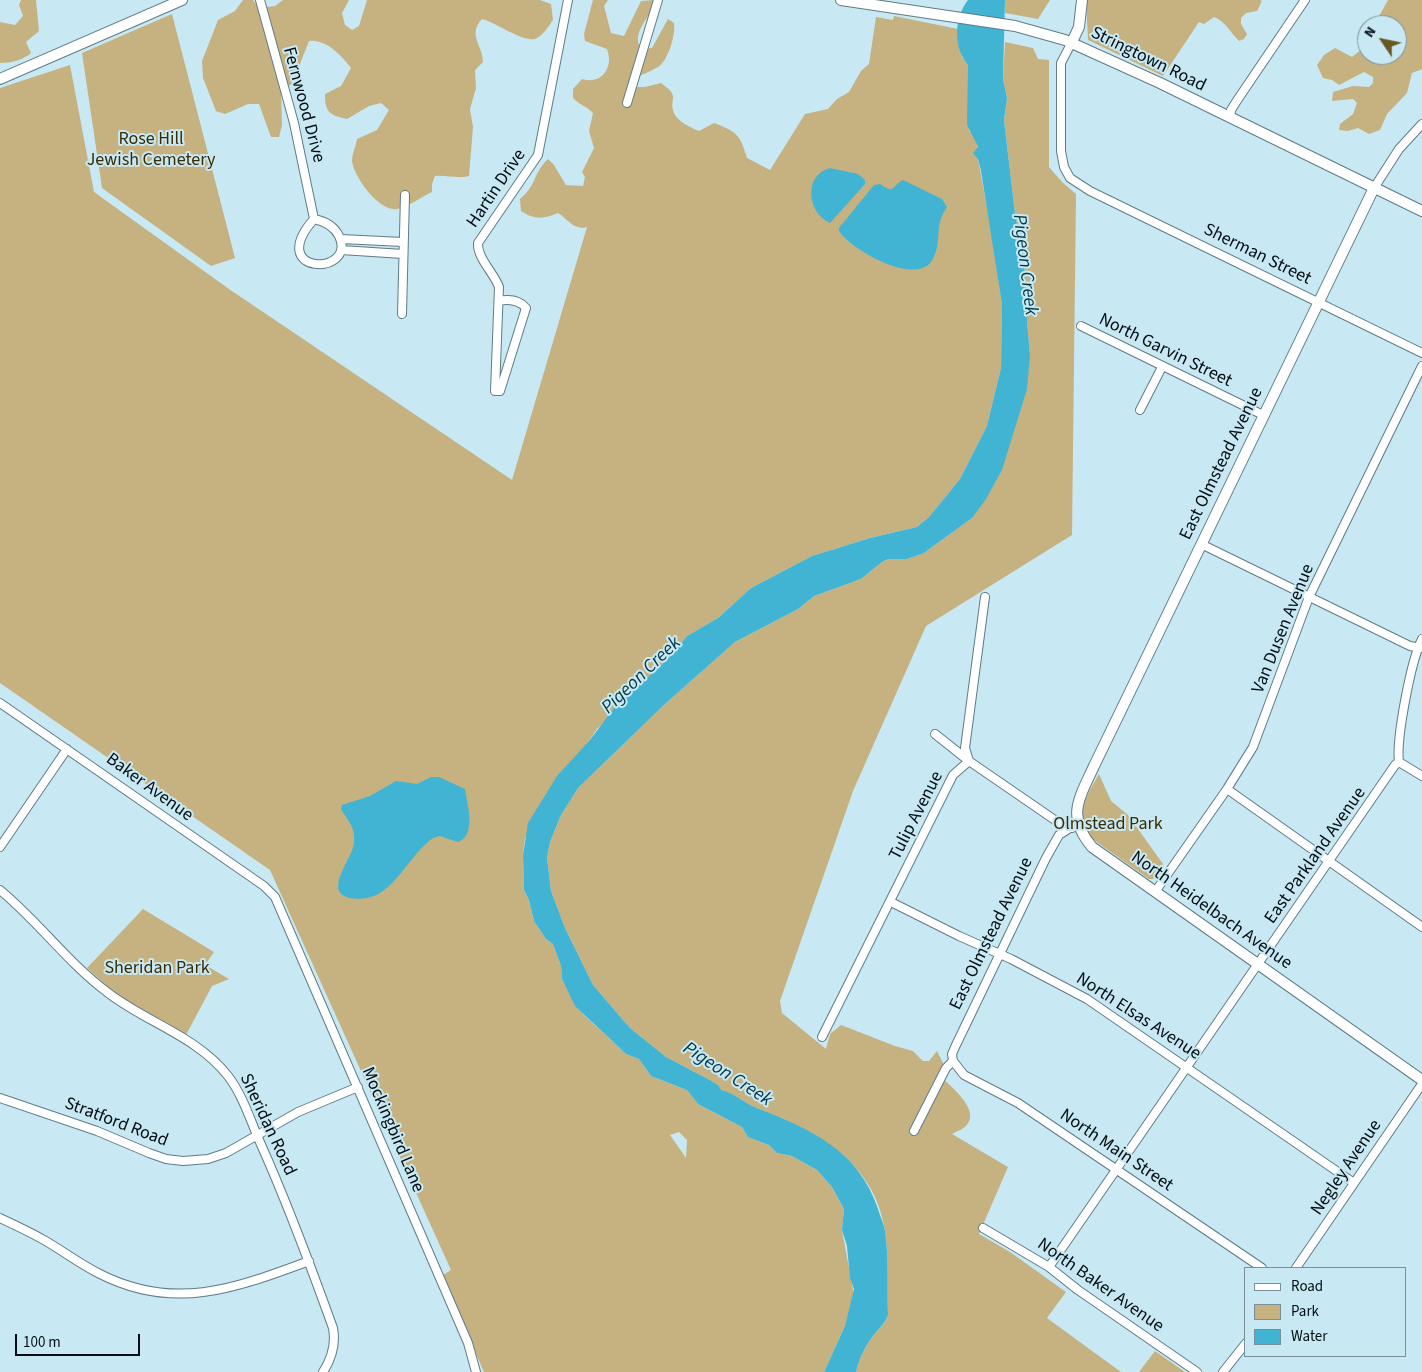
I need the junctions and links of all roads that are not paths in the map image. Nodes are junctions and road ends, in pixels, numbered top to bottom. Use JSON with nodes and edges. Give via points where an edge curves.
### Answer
{"nodes":[{"id":1,"x":182,"y":0,"type":"edge"},
{"id":2,"x":260,"y":0,"type":"edge"},
{"id":3,"x":568,"y":0,"type":"edge"},
{"id":4,"x":658,"y":0,"type":"edge"},
{"id":5,"x":841,"y":0,"type":"edge"},
{"id":6,"x":1082,"y":0,"type":"edge"},
{"id":7,"x":1305,"y":0,"type":"edge"},
{"id":8,"x":1072,"y":42,"type":"junction"},
{"id":9,"x":0,"y":79,"type":"edge"},
{"id":10,"x":627,"y":103,"type":"dead end"},
{"id":11,"x":1230,"y":118,"type":"junction"},
{"id":12,"x":1422,"y":124,"type":"edge"},
{"id":13,"x":1374,"y":188,"type":"junction"},
{"id":14,"x":405,"y":195,"type":"dead end"},
{"id":15,"x":1422,"y":211,"type":"edge"},
{"id":16,"x":314,"y":219,"type":"junction"},
{"id":17,"x":340,"y":239,"type":"junction"},
{"id":18,"x":403,"y":242,"type":"junction"},
{"id":19,"x":341,"y":250,"type":"junction"},
{"id":20,"x":402,"y":254,"type":"junction"},
{"id":21,"x":499,"y":301,"type":"junction"},
{"id":22,"x":1318,"y":301,"type":"junction"},
{"id":23,"x":402,"y":314,"type":"dead end"},
{"id":24,"x":1081,"y":326,"type":"dead end"},
{"id":25,"x":1422,"y":352,"type":"edge"},
{"id":26,"x":1422,"y":366,"type":"edge"},
{"id":27,"x":1162,"y":367,"type":"junction"},
{"id":28,"x":1140,"y":410,"type":"dead end"},
{"id":29,"x":1263,"y":415,"type":"junction"},
{"id":30,"x":1201,"y":544,"type":"junction"},
{"id":31,"x":985,"y":597,"type":"dead end"},
{"id":32,"x":1309,"y":597,"type":"junction"},
{"id":33,"x":1422,"y":639,"type":"edge"},
{"id":34,"x":1420,"y":648,"type":"edge"},
{"id":35,"x":0,"y":703,"type":"edge"},
{"id":36,"x":935,"y":734,"type":"dead end"},
{"id":37,"x":67,"y":749,"type":"junction"},
{"id":38,"x":969,"y":761,"type":"junction"},
{"id":39,"x":1399,"y":762,"type":"junction"},
{"id":40,"x":1422,"y":776,"type":"edge"},
{"id":41,"x":1227,"y":789,"type":"junction"},
{"id":42,"x":1075,"y":829,"type":"junction"},
{"id":43,"x":0,"y":847,"type":"edge"},
{"id":44,"x":1329,"y":862,"type":"junction"},
{"id":45,"x":0,"y":890,"type":"edge"},
{"id":46,"x":1155,"y":892,"type":"junction"},
{"id":47,"x":277,"y":900,"type":"joint"},
{"id":48,"x":891,"y":902,"type":"junction"},
{"id":49,"x":1422,"y":927,"type":"edge"},
{"id":50,"x":1000,"y":954,"type":"junction"},
{"id":51,"x":1259,"y":965,"type":"junction"},
{"id":52,"x":822,"y":1037,"type":"dead end"},
{"id":53,"x":953,"y":1061,"type":"junction"},
{"id":54,"x":1188,"y":1067,"type":"junction"},
{"id":55,"x":1422,"y":1080,"type":"edge"},
{"id":56,"x":1422,"y":1084,"type":"edge"},
{"id":57,"x":358,"y":1087,"type":"junction"},
{"id":58,"x":0,"y":1098,"type":"edge"},
{"id":59,"x":914,"y":1131,"type":"dead end"},
{"id":60,"x":257,"y":1135,"type":"junction"},
{"id":61,"x":1116,"y":1169,"type":"junction"},
{"id":62,"x":1354,"y":1183,"type":"junction"},
{"id":63,"x":0,"y":1218,"type":"edge"},
{"id":64,"x":983,"y":1228,"type":"dead end"},
{"id":65,"x":309,"y":1261,"type":"junction"},
{"id":66,"x":1049,"y":1267,"type":"junction"},
{"id":67,"x":1261,"y":1267,"type":"edge"},
{"id":68,"x":1297,"y":1267,"type":"edge"},
{"id":69,"x":1244,"y":1346,"type":"edge"},
{"id":70,"x":323,"y":1372,"type":"edge"},
{"id":71,"x":476,"y":1372,"type":"edge"},
{"id":72,"x":1197,"y":1372,"type":"edge"},
{"id":73,"x":1223,"y":1372,"type":"edge"}],
"edges":[{"from":1,"to":9,"type":"street"},
{"from":2,"to":16,"type":"street","name":"Fernwood Drive","via":[[294,123]]},
{"from":3,"to":21,"type":"street","name":"Hartin Drive","via":[[538,155],[478,243],[482,257],[496,278]]},
{"from":4,"to":10,"type":"street"},
{"from":5,"to":8,"type":"street","name":"Stringtown Road","via":[[1006,25]]},
{"from":6,"to":8,"type":"street","via":[[1079,27]]},
{"from":7,"to":11,"type":"street","via":[[1231,110]]},
{"from":8,"to":11,"type":"street","name":"Stringtown Road"},
{"from":8,"to":22,"type":"street","name":"Sherman Street","via":[[1061,63],[1061,151],[1070,178]]},
{"from":11,"to":13,"type":"street","name":"Stringtown Road"},
{"from":12,"to":13,"type":"street","name":"East Olmstead Avenue","via":[[1399,149]]},
{"from":13,"to":15,"type":"street","name":"Stringtown Road"},
{"from":13,"to":22,"type":"street","name":"East Olmstead Avenue"},
{"from":14,"to":18,"type":"street"},
{"from":16,"to":17,"type":"street","via":[[324,221],[337,231]]},
{"from":16,"to":19,"type":"street","via":[[299,245],[302,256],[316,265],[327,264]]},
{"from":17,"to":18,"type":"street"},
{"from":17,"to":19,"type":"street"},
{"from":18,"to":20,"type":"street"},
{"from":19,"to":20,"type":"street"},
{"from":20,"to":23,"type":"street"},
{"from":21,"to":21,"type":"street","name":"Hartin Drive","via":[[495,391],[500,391],[526,308],[522,303],[509,299]]},
{"from":22,"to":25,"type":"street","name":"Sherman Street"},
{"from":22,"to":29,"type":"street","name":"East Olmstead Avenue"},
{"from":24,"to":27,"type":"street","name":"North Garvin Street"},
{"from":26,"to":32,"type":"street","name":"Van Dusen Avenue"},
{"from":27,"to":28,"type":"street"},
{"from":27,"to":29,"type":"street","name":"North Garvin Street"},
{"from":29,"to":30,"type":"street","name":"East Olmstead Avenue"},
{"from":30,"to":32,"type":"street"},
{"from":30,"to":42,"type":"street","name":"East Olmstead Avenue","via":[[1086,783],[1076,814]]},
{"from":31,"to":38,"type":"street","via":[[965,748]]},
{"from":32,"to":34,"type":"street"},
{"from":32,"to":41,"type":"street","name":"Van Dusen Avenue","via":[[1253,747]]},
{"from":33,"to":34,"type":"street"},
{"from":34,"to":39,"type":"street","via":[[1399,747]]},
{"from":35,"to":37,"type":"street","name":"Baker Avenue"},
{"from":36,"to":38,"type":"street","name":"North Heidelbach Avenue"},
{"from":37,"to":43,"type":"street"},
{"from":37,"to":47,"type":"street","name":"Baker Avenue","via":[[264,886]]},
{"from":38,"to":42,"type":"street","name":"North Heidelbach Avenue"},
{"from":38,"to":48,"type":"street","name":"Tulip Avenue","via":[[953,775]]},
{"from":39,"to":40,"type":"street"},
{"from":39,"to":44,"type":"street","name":"East Parkland Avenue"},
{"from":41,"to":44,"type":"street"},
{"from":41,"to":46,"type":"street","name":"Van Dusen Avenue"},
{"from":42,"to":46,"type":"street","name":"North Heidelbach Avenue","via":[[1092,847]]},
{"from":42,"to":50,"type":"street","name":"East Olmstead Avenue","via":[[1059,835]]},
{"from":44,"to":49,"type":"street"},
{"from":44,"to":51,"type":"street","name":"East Parkland Avenue"},
{"from":45,"to":60,"type":"street","name":"Sheridan Road","via":[[106,992],[213,1059],[237,1090]]},
{"from":46,"to":51,"type":"street","name":"North Heidelbach Avenue"},
{"from":47,"to":57,"type":"street","name":"Mockingbird Lane"},
{"from":48,"to":50,"type":"street","name":"North Elsas Avenue"},
{"from":48,"to":52,"type":"street","name":"Tulip Avenue"},
{"from":50,"to":53,"type":"street","name":"East Olmstead Avenue","via":[[952,1054]]},
{"from":50,"to":54,"type":"street","name":"North Elsas Avenue","via":[[1087,999]]},
{"from":51,"to":54,"type":"street","name":"East Parkland Avenue"},
{"from":51,"to":55,"type":"street","name":"North Heidelbach Avenue"},
{"from":53,"to":59,"type":"street","name":"East Olmstead Avenue","via":[[946,1068]]},
{"from":53,"to":61,"type":"street","name":"North Main Street","via":[[964,1075],[1018,1104]]},
{"from":54,"to":61,"type":"street","name":"East Parkland Avenue"},
{"from":54,"to":62,"type":"street","name":"North Elsas Avenue"},
{"from":56,"to":62,"type":"street","name":"Negley Avenue"},
{"from":57,"to":60,"type":"street","name":"Stratford Road","via":[[298,1112]]},
{"from":57,"to":71,"type":"street","name":"Mockingbird Lane","via":[[468,1343]]},
{"from":58,"to":60,"type":"street","name":"Stratford Road","via":[[174,1160],[199,1160],[226,1154]]},
{"from":60,"to":65,"type":"street","name":"Sheridan Road"},
{"from":61,"to":66,"type":"street","name":"East Parkland Avenue"},
{"from":61,"to":67,"type":"street","name":"North Main Street"},
{"from":62,"to":68,"type":"street","name":"Negley Avenue"},
{"from":63,"to":65,"type":"street","via":[[100,1274],[147,1290],[208,1293]]},
{"from":64,"to":66,"type":"street","name":"North Baker Avenue"},
{"from":65,"to":70,"type":"street","name":"Sheridan Road","via":[[333,1328],[332,1354]]},
{"from":66,"to":72,"type":"street","name":"North Baker Avenue"},
{"from":69,"to":73,"type":"street"}]}
